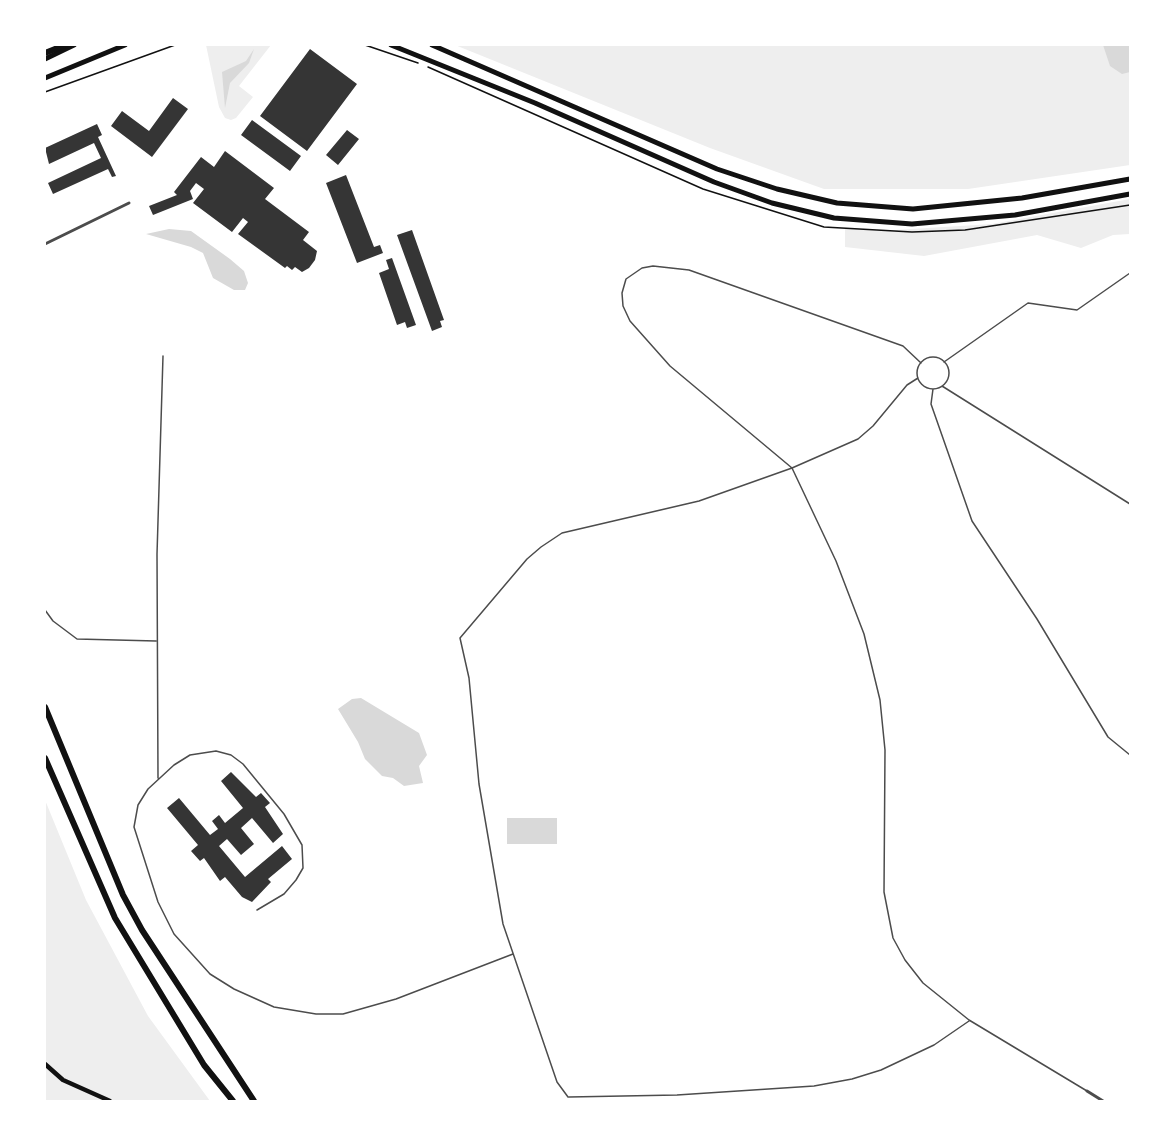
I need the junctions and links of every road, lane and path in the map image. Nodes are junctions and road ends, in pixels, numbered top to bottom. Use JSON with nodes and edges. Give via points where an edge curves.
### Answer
{"nodes":[{"id":1,"x":65,"y":45,"type":"edge"},
{"id":2,"x":74,"y":45,"type":"edge"},
{"id":3,"x":125,"y":45,"type":"edge"},
{"id":4,"x":175,"y":45,"type":"edge"},
{"id":5,"x":391,"y":45,"type":"edge"},
{"id":6,"x":432,"y":45,"type":"edge"},
{"id":7,"x":45,"y":53,"type":"edge"},
{"id":8,"x":45,"y":59,"type":"edge"},
{"id":9,"x":45,"y":78,"type":"edge"},
{"id":10,"x":45,"y":92,"type":"edge"},
{"id":11,"x":1130,"y":179,"type":"edge"},
{"id":12,"x":1130,"y":194,"type":"edge"},
{"id":13,"x":129,"y":203,"type":"dead end"},
{"id":14,"x":45,"y":244,"type":"edge"},
{"id":15,"x":1130,"y":273,"type":"edge"},
{"id":16,"x":163,"y":356,"type":"dead end"},
{"id":17,"x":944,"y":362,"type":"junction"},
{"id":18,"x":921,"y":363,"type":"junction"},
{"id":19,"x":918,"y":378,"type":"junction"},
{"id":20,"x":942,"y":386,"type":"junction"},
{"id":21,"x":933,"y":389,"type":"junction"},
{"id":22,"x":792,"y":468,"type":"junction"},
{"id":23,"x":1130,"y":504,"type":"edge"},
{"id":24,"x":45,"y":610,"type":"edge"},
{"id":25,"x":157,"y":641,"type":"junction"},
{"id":26,"x":45,"y":707,"type":"edge"},
{"id":27,"x":1130,"y":755,"type":"edge"},
{"id":28,"x":45,"y":758,"type":"edge"},
{"id":29,"x":158,"y":779,"type":"junction"},
{"id":30,"x":257,"y":910,"type":"dead end"},
{"id":31,"x":513,"y":954,"type":"junction"},
{"id":32,"x":969,"y":1020,"type":"junction"},
{"id":33,"x":45,"y":1064,"type":"edge"},
{"id":34,"x":1087,"y":1091,"type":"joint"},
{"id":35,"x":568,"y":1097,"type":"junction"},
{"id":36,"x":110,"y":1101,"type":"edge"},
{"id":37,"x":233,"y":1101,"type":"edge"},
{"id":38,"x":254,"y":1101,"type":"edge"},
{"id":39,"x":564,"y":1101,"type":"edge"},
{"id":40,"x":1103,"y":1101,"type":"edge"}],
"edges":[{"from":1,"to":7,"type":"highway"},
{"from":2,"to":8,"type":"main road"},
{"from":3,"to":9,"type":"main road"},
{"from":4,"to":10,"type":"path"},
{"from":5,"to":12,"type":"main road","via":[[714,182],[772,203],[834,218],[912,224],[1015,214]]},
{"from":6,"to":11,"type":"main road","via":[[717,170],[837,203],[913,209],[1022,198]]},
{"from":13,"to":14,"type":"street"},
{"from":15,"to":17,"type":"lane","via":[[1077,310],[1028,303]]},
{"from":16,"to":25,"type":"lane"},
{"from":17,"to":18,"type":"lane","via":[[930,357]]},
{"from":17,"to":20,"type":"lane","via":[[949,375]]},
{"from":18,"to":19,"type":"lane"},
{"from":18,"to":22,"type":"lane","via":[[903,346],[699,273],[653,266],[626,279],[623,306],[630,321],[670,366]]},
{"from":19,"to":21,"type":"lane"},
{"from":19,"to":22,"type":"lane","via":[[858,440]]},
{"from":20,"to":21,"type":"lane"},
{"from":20,"to":23,"type":"lane"},
{"from":21,"to":27,"type":"lane","via":[[931,404],[972,521],[1108,737]]},
{"from":22,"to":31,"type":"lane","via":[[699,501],[562,533],[527,560],[460,638],[469,678],[492,868],[502,924]]},
{"from":22,"to":32,"type":"lane","via":[[854,604],[876,677],[885,739],[884,892],[893,939],[923,983]]},
{"from":24,"to":25,"type":"lane","via":[[77,639]]},
{"from":25,"to":29,"type":"lane"},
{"from":26,"to":38,"type":"highway","via":[[123,895]]},
{"from":28,"to":37,"type":"highway","via":[[115,918],[204,1065]]},
{"from":29,"to":30,"type":"lane","via":[[190,755],[216,750],[243,764],[284,814],[302,845],[303,868],[284,894]]},
{"from":29,"to":31,"type":"lane","via":[[138,805],[134,827],[159,902],[174,934],[190,954],[210,974],[234,989],[274,1007],[343,1014],[396,999]]},
{"from":31,"to":35,"type":"lane","via":[[558,1082]]},
{"from":32,"to":34,"type":"lane"},
{"from":32,"to":35,"type":"lane","via":[[934,1045],[852,1079],[814,1086],[676,1095]]},
{"from":33,"to":36,"type":"main road","via":[[63,1080]]},
{"from":34,"to":40,"type":"street"},
{"from":35,"to":39,"type":"lane"}]}
